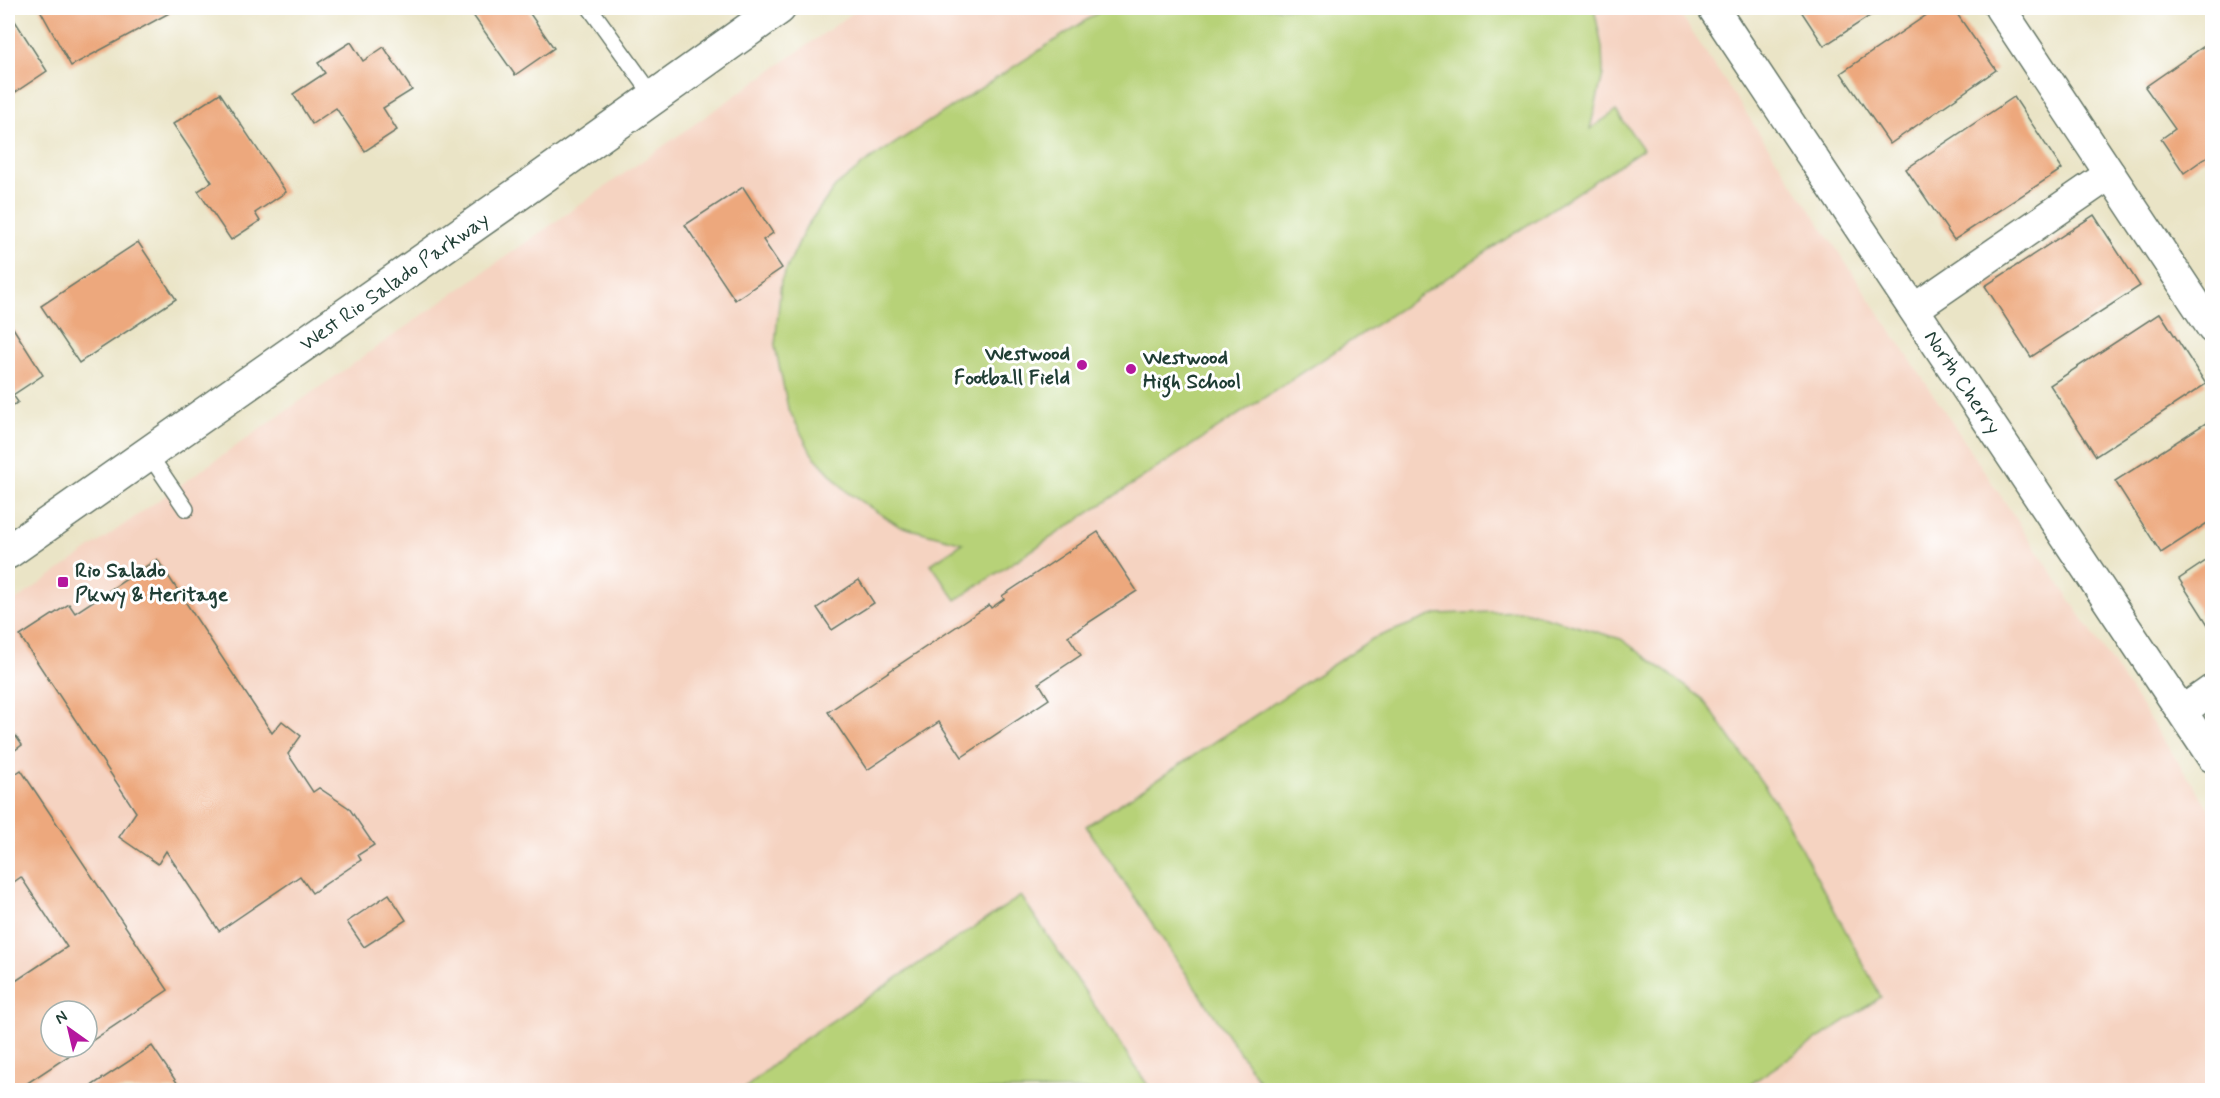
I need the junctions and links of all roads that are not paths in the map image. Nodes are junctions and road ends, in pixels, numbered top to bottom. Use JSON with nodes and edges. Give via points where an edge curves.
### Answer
{"nodes":[{"id":1,"x":590,"y":8,"type":"edge"},
{"id":2,"x":779,"y":8,"type":"edge"},
{"id":3,"x":1713,"y":8,"type":"edge"},
{"id":4,"x":2000,"y":8,"type":"edge"},
{"id":5,"x":654,"y":97,"type":"junction"},
{"id":6,"x":2110,"y":174,"type":"junction"},
{"id":7,"x":1914,"y":309,"type":"junction"},
{"id":8,"x":2212,"y":328,"type":"edge"},
{"id":9,"x":148,"y":453,"type":"junction"},
{"id":10,"x":186,"y":509,"type":"dead end"},
{"id":11,"x":8,"y":552,"type":"edge"},
{"id":12,"x":2212,"y":690,"type":"edge"},
{"id":13,"x":2182,"y":711,"type":"junction"},
{"id":14,"x":2212,"y":757,"type":"edge"}],
"edges":[{"from":1,"to":5,"type":"lane"},
{"from":2,"to":5,"type":"main road","name":"West Rio Salado Parkway"},
{"from":3,"to":7,"type":"street","name":"North Cherry"},
{"from":4,"to":6,"type":"street"},
{"from":5,"to":9,"type":"main road","name":"West Rio Salado Parkway"},
{"from":6,"to":7,"type":"street"},
{"from":6,"to":8,"type":"street"},
{"from":7,"to":13,"type":"street","name":"North Cherry"},
{"from":9,"to":10,"type":"lane"},
{"from":9,"to":11,"type":"main road","name":"West Rio Salado Parkway"},
{"from":12,"to":13,"type":"street"},
{"from":13,"to":14,"type":"street","name":"North Cherry"}]}
